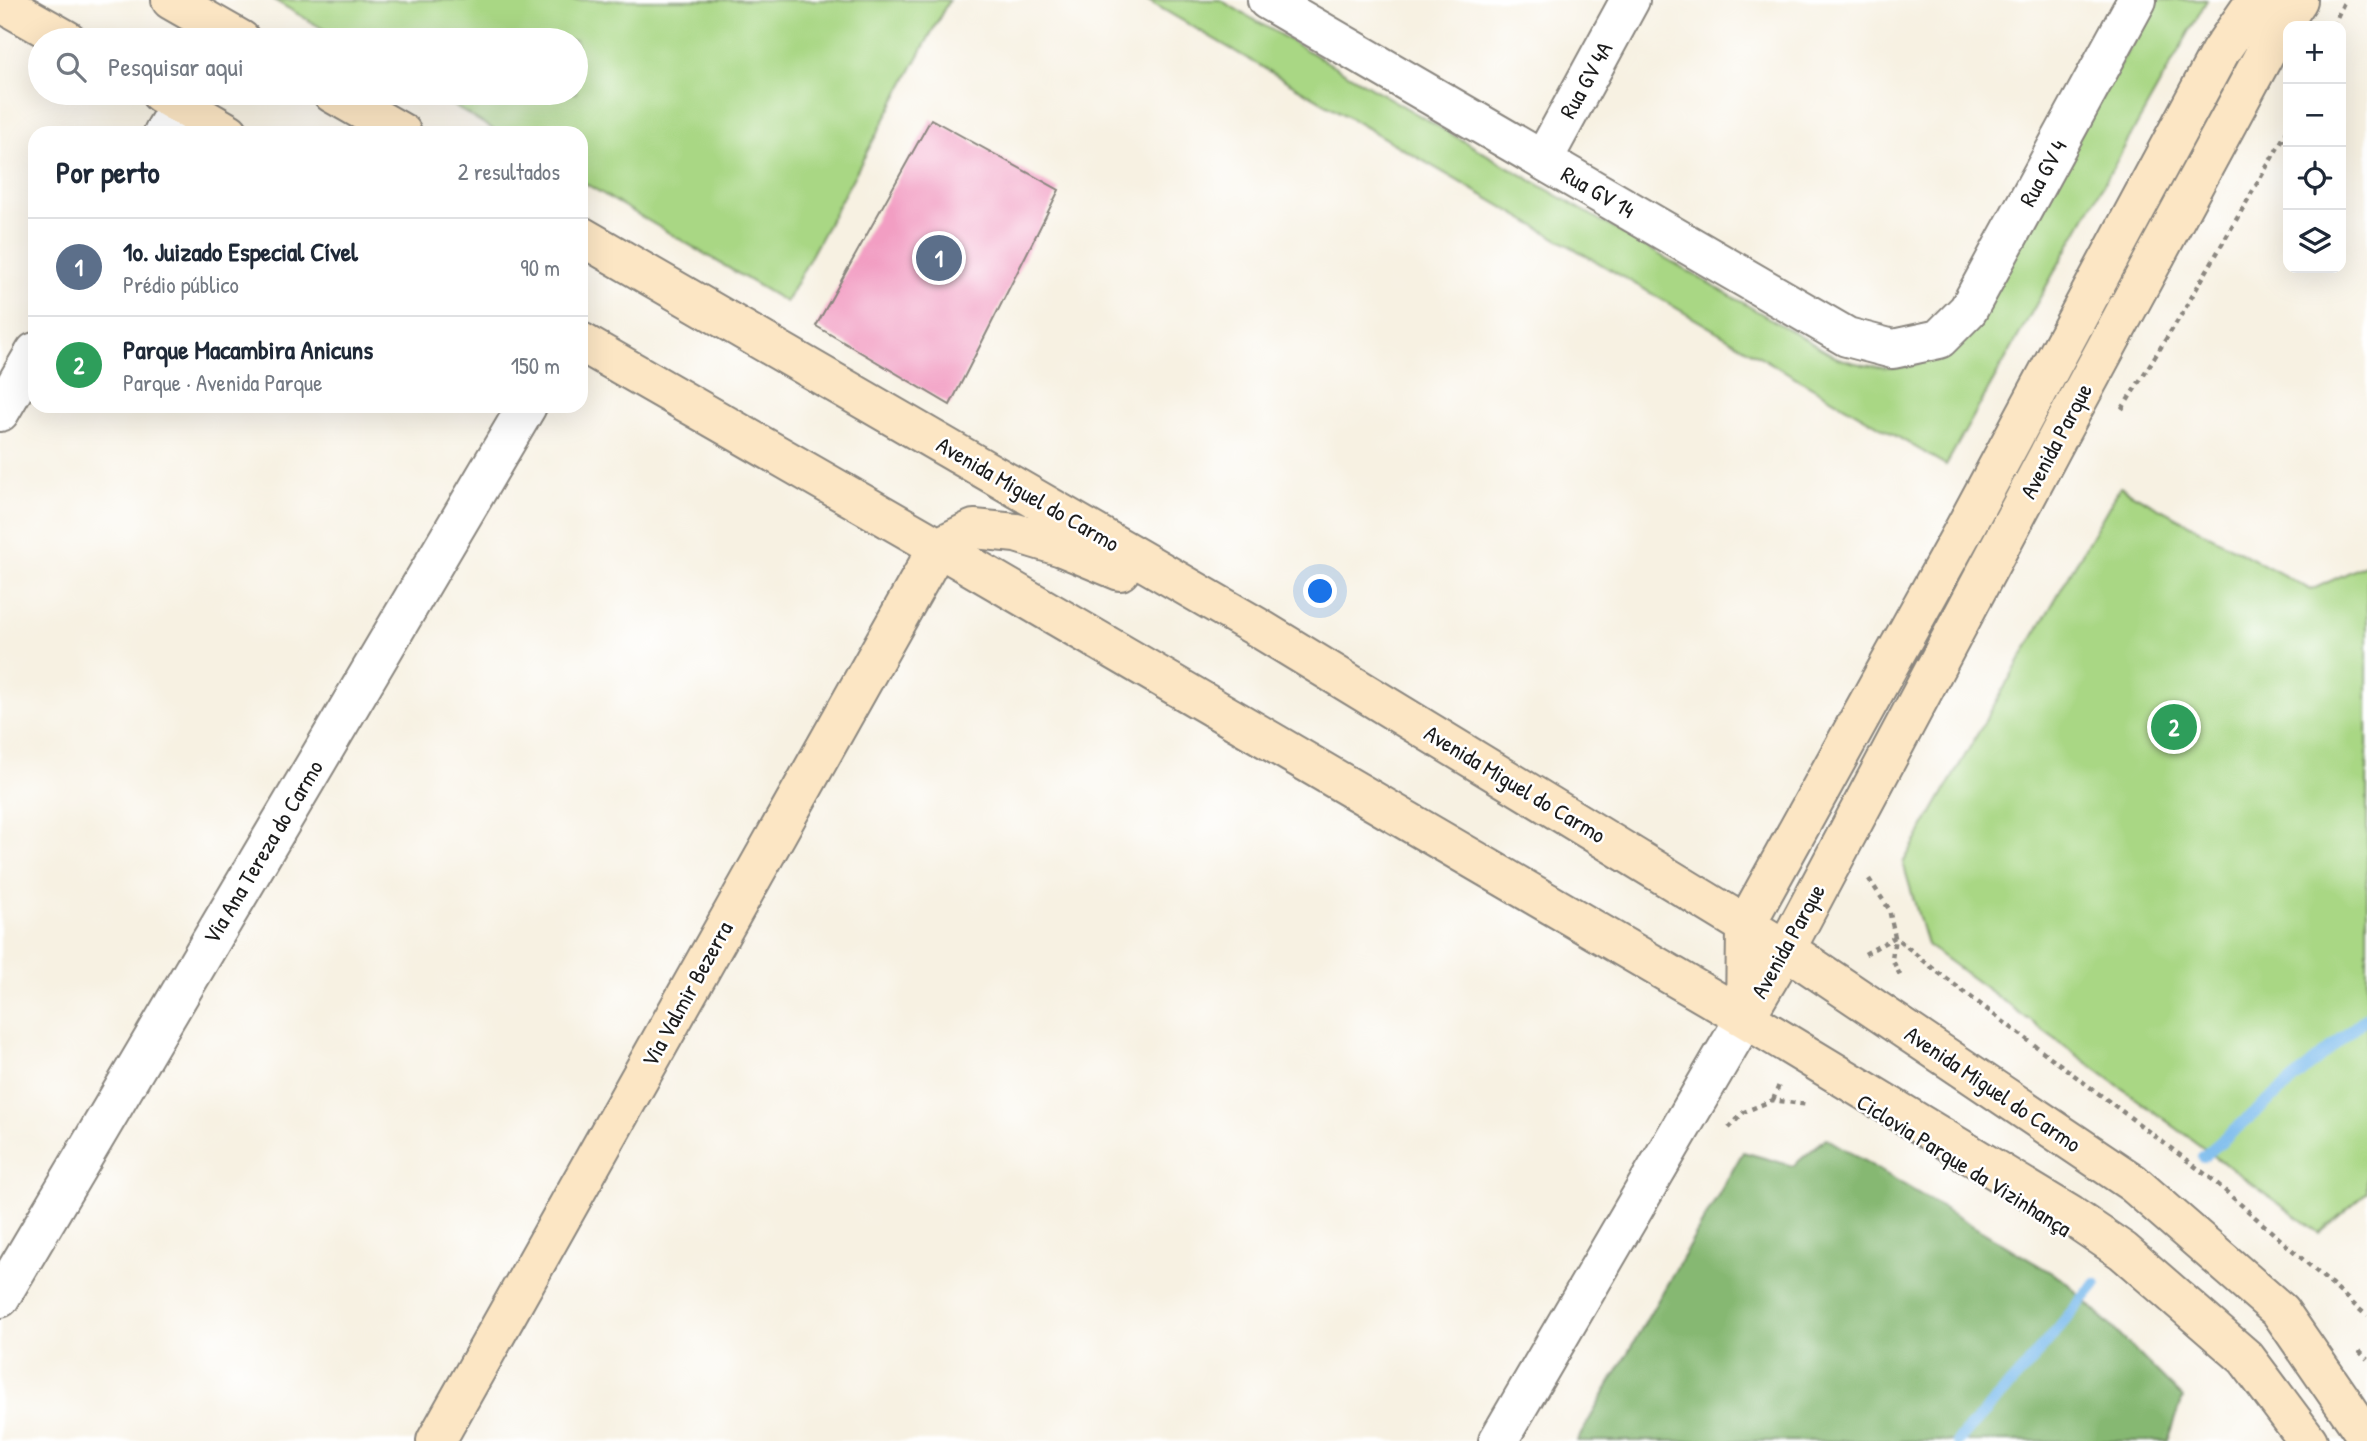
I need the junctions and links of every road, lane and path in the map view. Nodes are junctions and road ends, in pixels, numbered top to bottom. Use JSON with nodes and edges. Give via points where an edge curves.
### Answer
{"nodes":[{"id":1,"x":172,"y":0,"type":"edge"},
{"id":2,"x":1267,"y":0,"type":"edge"},
{"id":3,"x":1630,"y":0,"type":"edge"},
{"id":4,"x":2137,"y":0,"type":"edge"},
{"id":5,"x":2256,"y":0,"type":"edge"},
{"id":6,"x":2298,"y":0,"type":"edge"},
{"id":7,"x":2345,"y":0,"type":"edge"},
{"id":8,"x":0,"y":2,"type":"edge"},
{"id":9,"x":2335,"y":21,"type":"edge"},
{"id":10,"x":46,"y":28,"type":"edge"},
{"id":11,"x":220,"y":28,"type":"edge"},
{"id":12,"x":353,"y":105,"type":"edge"},
{"id":13,"x":168,"y":110,"type":"edge"},
{"id":14,"x":210,"y":126,"type":"edge"},
{"id":15,"x":390,"y":126,"type":"edge"},
{"id":16,"x":2283,"y":139,"type":"edge"},
{"id":17,"x":1543,"y":160,"type":"junction"},
{"id":18,"x":588,"y":240,"type":"edge"},
{"id":19,"x":1939,"y":339,"type":"joint"},
{"id":20,"x":588,"y":345,"type":"edge"},
{"id":21,"x":28,"y":364,"type":"edge"},
{"id":22,"x":0,"y":412,"type":"edge"},
{"id":23,"x":2120,"y":412,"type":"dead end"},
{"id":24,"x":523,"y":413,"type":"edge"},
{"id":25,"x":938,"y":547,"type":"junction"},
{"id":26,"x":1257,"y":627,"type":"junction"},
{"id":27,"x":1866,"y":874,"type":"dead end"},
{"id":28,"x":1746,"y":925,"type":"junction"},
{"id":29,"x":1895,"y":937,"type":"junction"},
{"id":30,"x":1786,"y":949,"type":"junction"},
{"id":31,"x":1904,"y":983,"type":"dead end"},
{"id":32,"x":1745,"y":1018,"type":"junction"},
{"id":33,"x":1815,"y":1105,"type":"dead end"},
{"id":34,"x":1722,"y":1136,"type":"dead end"},
{"id":35,"x":0,"y":1298,"type":"edge"},
{"id":36,"x":2367,"y":1316,"type":"edge"},
{"id":37,"x":2358,"y":1350,"type":"dead end"},
{"id":38,"x":2367,"y":1359,"type":"edge"},
{"id":39,"x":2367,"y":1437,"type":"edge"},
{"id":40,"x":436,"y":1441,"type":"edge"},
{"id":41,"x":1498,"y":1441,"type":"edge"},
{"id":42,"x":2308,"y":1441,"type":"edge"}],
"edges":[{"from":1,"to":11,"type":"main road"},
{"from":2,"to":17,"type":"street","name":"Rua GV 14"},
{"from":3,"to":17,"type":"street","name":"Rua GV 4A"},
{"from":4,"to":19,"type":"street","name":"Rua GV 4","via":[[1968,310]]},
{"from":5,"to":28,"type":"main road","name":"Avenida Parque","via":[[2220,52]]},
{"from":6,"to":30,"type":"main road","name":"Avenida Parque","via":[[2073,408]]},
{"from":7,"to":9,"type":"path"},
{"from":8,"to":10,"type":"main road"},
{"from":12,"to":15,"type":"main road"},
{"from":13,"to":14,"type":"main road"},
{"from":16,"to":23,"type":"path"},
{"from":17,"to":19,"type":"street","name":"Rua GV 14","via":[[1847,337],[1894,349]]},
{"from":18,"to":26,"type":"main road","name":"Avenida Miguel do Carmo"},
{"from":20,"to":25,"type":"main road"},
{"from":21,"to":22,"type":"street"},
{"from":24,"to":35,"type":"street","name":"Via Ana Tereza do Carmo"},
{"from":25,"to":26,"type":"main road","via":[[974,529],[1016,533],[1062,547]]},
{"from":25,"to":32,"type":"main road"},
{"from":25,"to":40,"type":"main road","name":"Via Valmir Bezerra"},
{"from":26,"to":28,"type":"main road","name":"Avenida Miguel do Carmo"},
{"from":27,"to":29,"type":"path","via":[[1889,909]]},
{"from":28,"to":30,"type":"main road","name":"Avenida Miguel do Carmo"},
{"from":28,"to":32,"type":"main road","name":"Avenida Parque"},
{"from":29,"to":31,"type":"path","via":[[1892,959]]},
{"from":29,"to":36,"type":"path","via":[[2213,1180]]},
{"from":30,"to":32,"type":"main road","name":"Avenida Parque"},
{"from":30,"to":39,"type":"main road","name":"Avenida Miguel do Carmo","via":[[2133,1184],[2280,1311]]},
{"from":32,"to":41,"type":"street"},
{"from":32,"to":42,"type":"main road","via":[[2123,1251],[2246,1358]]},
{"from":33,"to":34,"type":"path","via":[[1773,1100],[1744,1112]]},
{"from":37,"to":38,"type":"path"}]}
